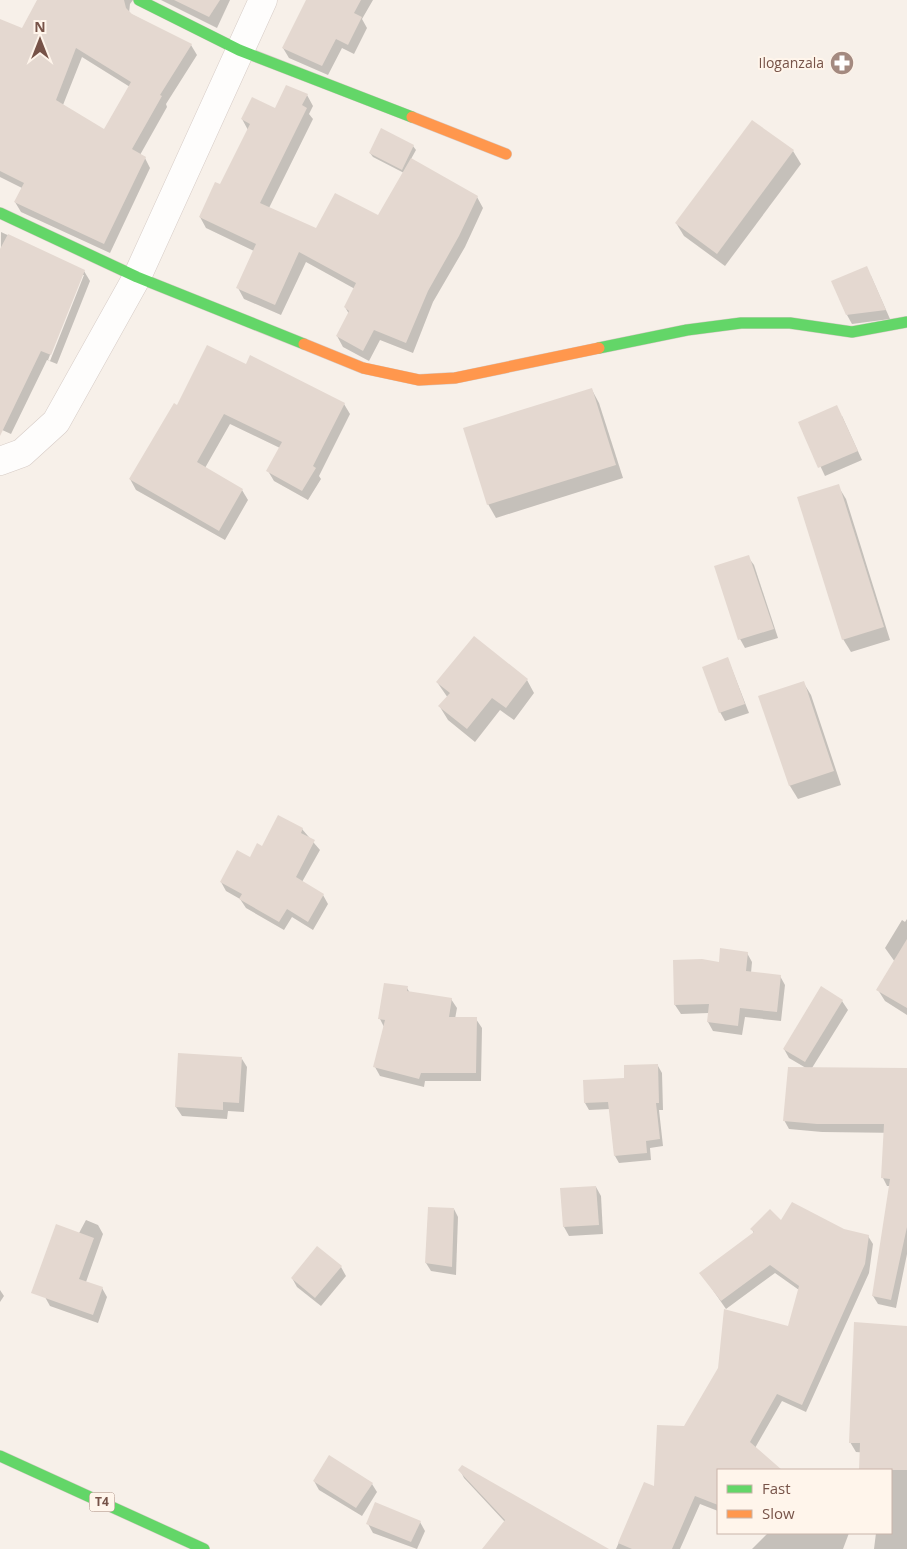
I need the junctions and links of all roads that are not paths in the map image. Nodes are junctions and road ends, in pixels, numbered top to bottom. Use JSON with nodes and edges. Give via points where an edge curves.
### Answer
{"nodes":[{"id":1,"x":139,"y":0,"type":"edge"},
{"id":2,"x":263,"y":0,"type":"edge"},
{"id":3,"x":239,"y":50,"type":"junction"},
{"id":4,"x":506,"y":154,"type":"dead end"},
{"id":5,"x":0,"y":213,"type":"edge"},
{"id":6,"x":137,"y":277,"type":"junction"},
{"id":7,"x":907,"y":322,"type":"edge"},
{"id":8,"x":0,"y":461,"type":"edge"},
{"id":9,"x":0,"y":1456,"type":"edge"},
{"id":10,"x":204,"y":1549,"type":"edge"}],
"edges":[{"from":1,"to":3,"type":"main road"},
{"from":2,"to":3,"type":"street"},
{"from":3,"to":4,"type":"main road"},
{"from":3,"to":6,"type":"street"},
{"from":5,"to":6,"type":"main road"},
{"from":6,"to":7,"type":"main road","via":[[363,368],[425,382],[732,324],[790,323],[852,332]]},
{"from":6,"to":8,"type":"street","via":[[56,422],[22,453]]},
{"from":9,"to":10,"type":"main road","number":"T4"}]}
